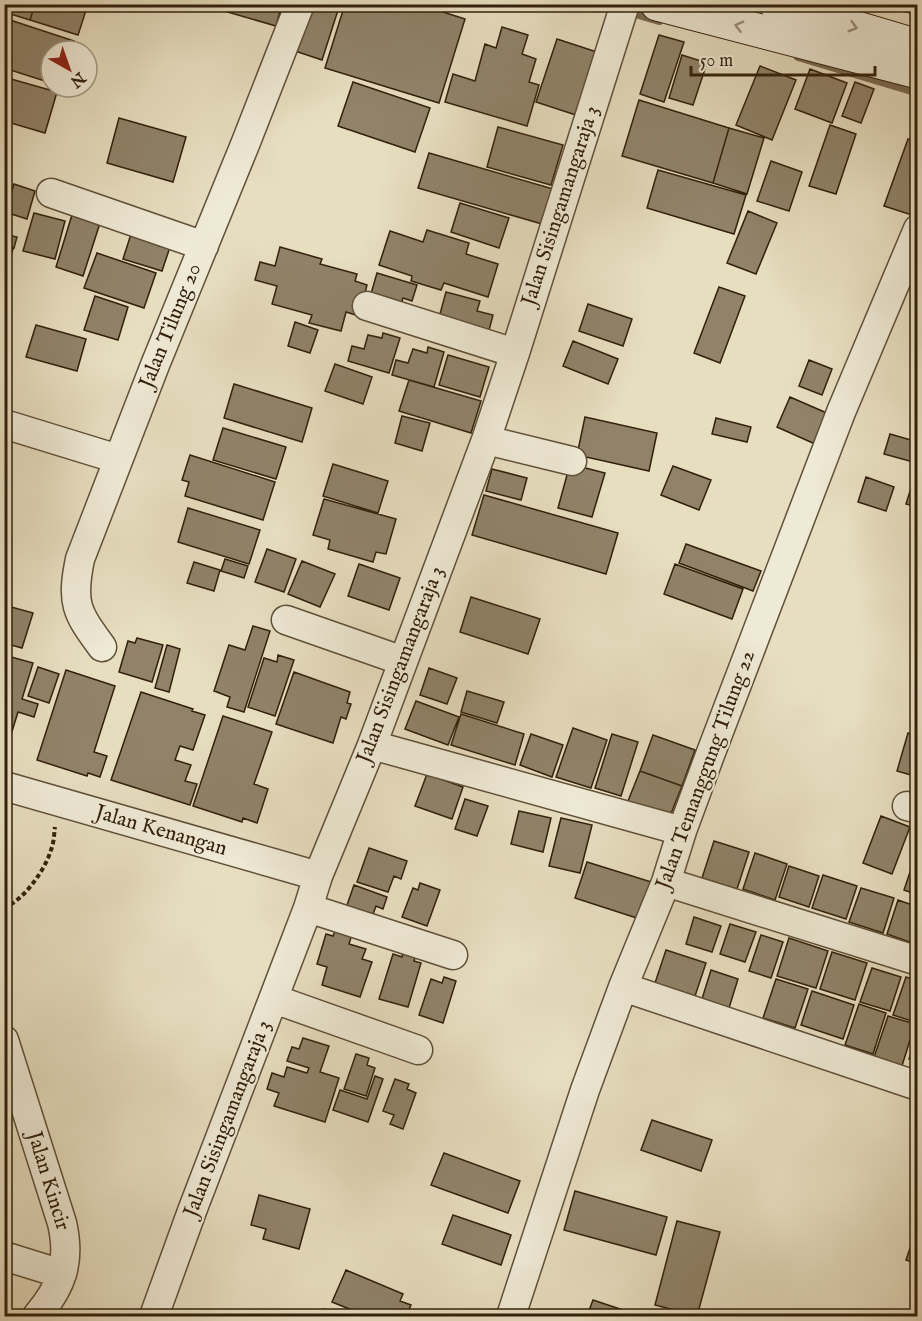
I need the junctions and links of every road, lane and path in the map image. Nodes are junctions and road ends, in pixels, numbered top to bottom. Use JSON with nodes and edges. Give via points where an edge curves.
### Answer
{"nodes":[{"id":1,"x":300,"y":4,"type":"edge"},
{"id":2,"x":625,"y":4,"type":"edge"},
{"id":3,"x":657,"y":4,"type":"edge"},
{"id":4,"x":776,"y":4,"type":"edge"},
{"id":5,"x":918,"y":45,"type":"edge"},
{"id":6,"x":918,"y":72,"type":"edge"},
{"id":7,"x":51,"y":193,"type":"dead end"},
{"id":8,"x":918,"y":229,"type":"edge"},
{"id":9,"x":204,"y":246,"type":"junction"},
{"id":10,"x":367,"y":306,"type":"dead end"},
{"id":11,"x":515,"y":353,"type":"junction"},
{"id":12,"x":4,"y":424,"type":"edge"},
{"id":13,"x":486,"y":440,"type":"junction"},
{"id":14,"x":118,"y":459,"type":"junction"},
{"id":15,"x":572,"y":461,"type":"dead end"},
{"id":16,"x":286,"y":620,"type":"dead end"},
{"id":17,"x":102,"y":647,"type":"dead end"},
{"id":18,"x":403,"y":661,"type":"junction"},
{"id":19,"x":372,"y":745,"type":"junction"},
{"id":20,"x":4,"y":786,"type":"edge"},
{"id":21,"x":59,"y":802,"type":"junction"},
{"id":22,"x":682,"y":831,"type":"junction"},
{"id":23,"x":318,"y":876,"type":"junction"},
{"id":24,"x":666,"y":882,"type":"junction"},
{"id":25,"x":4,"y":908,"type":"edge"},
{"id":26,"x":308,"y":908,"type":"junction"},
{"id":27,"x":453,"y":955,"type":"dead end"},
{"id":28,"x":918,"y":962,"type":"edge"},
{"id":29,"x":623,"y":987,"type":"junction"},
{"id":30,"x":274,"y":999,"type":"junction"},
{"id":31,"x":4,"y":1040,"type":"edge"},
{"id":32,"x":418,"y":1050,"type":"dead end"},
{"id":33,"x":918,"y":1086,"type":"edge"},
{"id":34,"x":4,"y":1256,"type":"edge"},
{"id":35,"x":62,"y":1274,"type":"junction"},
{"id":36,"x":37,"y":1317,"type":"edge"},
{"id":37,"x":154,"y":1317,"type":"edge"},
{"id":38,"x":511,"y":1317,"type":"edge"}],
"edges":[{"from":1,"to":9,"type":"street","name":"Jalan Tilung 20"},
{"from":2,"to":11,"type":"street","name":"Jalan Sisingamangaraja 3"},
{"from":6,"to":3,"type":"street","one_way":true},
{"from":4,"to":5,"type":"street","one_way":true},
{"from":7,"to":9,"type":"street"},
{"from":8,"to":22,"type":"street","name":"Jalan Temanggung Tilung 22","via":[[841,412]]},
{"from":9,"to":14,"type":"street","name":"Jalan Tilung 20"},
{"from":10,"to":11,"type":"street"},
{"from":11,"to":13,"type":"street","name":"Jalan Sisingamangaraja 3"},
{"from":12,"to":14,"type":"street"},
{"from":13,"to":15,"type":"street"},
{"from":13,"to":18,"type":"street","name":"Jalan Sisingamangaraja 3"},
{"from":14,"to":17,"type":"street","name":"Jalan Tilung 20","via":[[76,580],[77,606]]},
{"from":16,"to":18,"type":"street"},
{"from":18,"to":19,"type":"street","name":"Jalan Sisingamangaraja 3"},
{"from":19,"to":22,"type":"street"},
{"from":19,"to":23,"type":"street","name":"Jalan Sisingamangaraja 3"},
{"from":20,"to":21,"type":"street","name":"Jalan Kenangan"},
{"from":21,"to":23,"type":"street","name":"Jalan Kenangan"},
{"from":21,"to":25,"type":"path","via":[[46,864],[24,895]]},
{"from":22,"to":24,"type":"street","name":"Jalan Temanggung Tilung 22"},
{"from":23,"to":26,"type":"street","name":"Jalan Sisingamangaraja 3"},
{"from":24,"to":28,"type":"street"},
{"from":24,"to":29,"type":"street","name":"Jalan Temanggung Tilung 22"},
{"from":26,"to":27,"type":"street"},
{"from":26,"to":30,"type":"street","name":"Jalan Sisingamangaraja 3"},
{"from":29,"to":33,"type":"street"},
{"from":29,"to":38,"type":"street","name":"Jalan Temanggung Tilung 22"},
{"from":30,"to":32,"type":"street"},
{"from":30,"to":37,"type":"street","name":"Jalan Sisingamangaraja 3"},
{"from":31,"to":35,"type":"street","name":"Jalan Kincir","via":[[62,1223],[66,1260]]},
{"from":34,"to":35,"type":"street"},
{"from":35,"to":36,"type":"street","name":"Jalan Kincir"}]}
